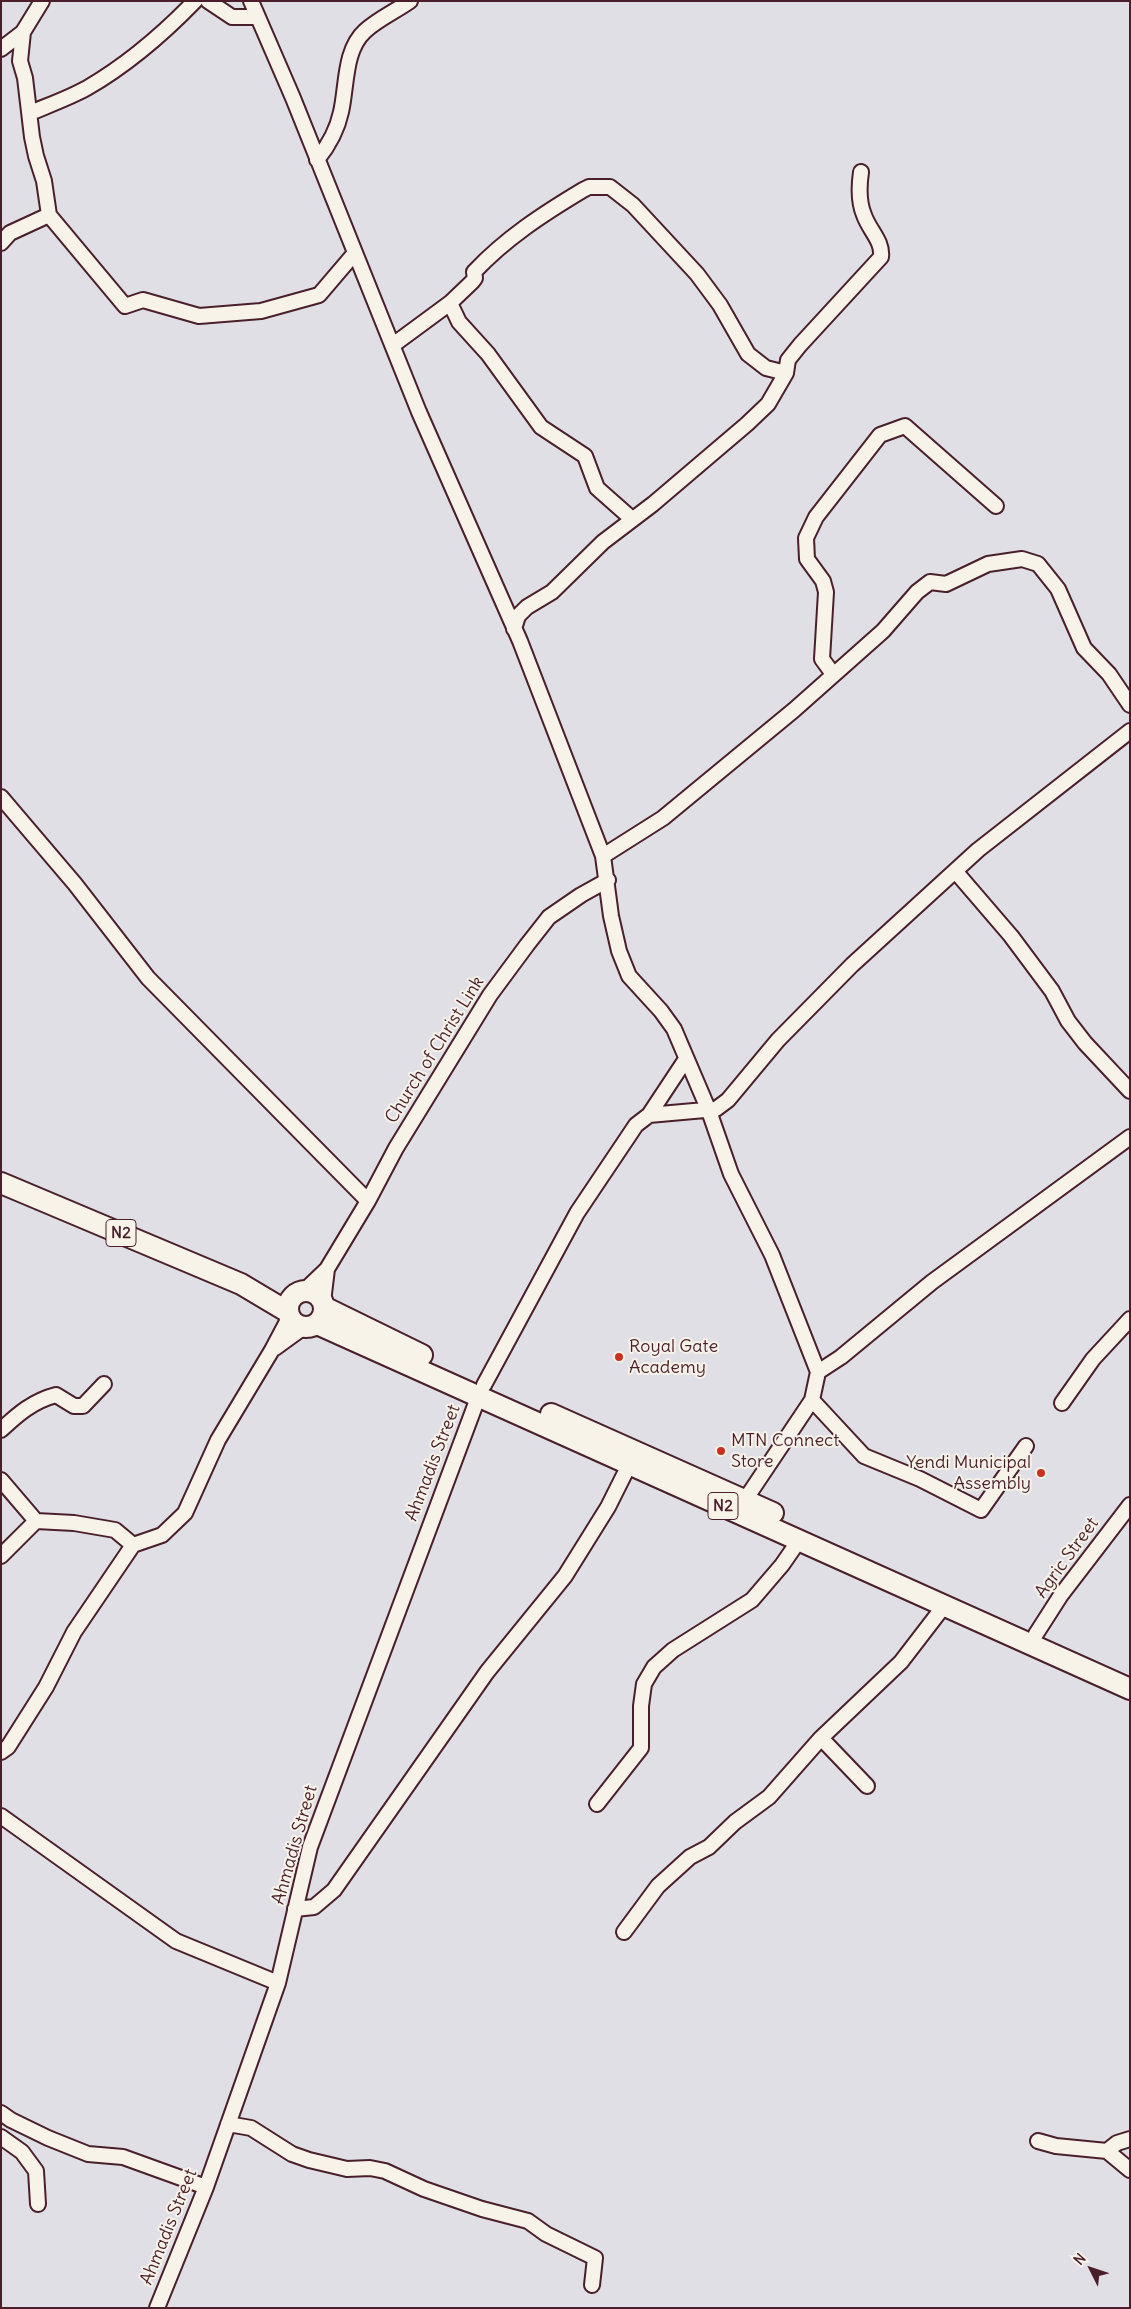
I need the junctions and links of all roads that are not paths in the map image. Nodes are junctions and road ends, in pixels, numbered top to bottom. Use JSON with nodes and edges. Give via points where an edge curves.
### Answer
{"nodes":[{"id":1,"x":42,"y":1,"type":"edge"},
{"id":2,"x":196,"y":1,"type":"edge"},
{"id":3,"x":208,"y":1,"type":"edge"},
{"id":4,"x":251,"y":1,"type":"edge"},
{"id":5,"x":410,"y":1,"type":"edge"},
{"id":6,"x":258,"y":17,"type":"junction"},
{"id":7,"x":23,"y":32,"type":"junction"},
{"id":8,"x":1,"y":49,"type":"edge"},
{"id":9,"x":30,"y":114,"type":"junction"},
{"id":10,"x":317,"y":160,"type":"junction"},
{"id":11,"x":861,"y":172,"type":"dead end"},
{"id":12,"x":49,"y":214,"type":"junction"},
{"id":13,"x":1,"y":243,"type":"edge"},
{"id":14,"x":354,"y":254,"type":"junction"},
{"id":15,"x":450,"y":303,"type":"junction"},
{"id":16,"x":393,"y":346,"type":"junction"},
{"id":17,"x":786,"y":373,"type":"junction"},
{"id":18,"x":996,"y":506,"type":"dead end"},
{"id":19,"x":632,"y":519,"type":"junction"},
{"id":20,"x":514,"y":629,"type":"junction"},
{"id":21,"x":833,"y":674,"type":"junction"},
{"id":22,"x":1130,"y":705,"type":"edge"},
{"id":23,"x":1130,"y":731,"type":"edge"},
{"id":24,"x":1,"y":797,"type":"edge"},
{"id":25,"x":603,"y":856,"type":"junction"},
{"id":26,"x":956,"y":872,"type":"junction"},
{"id":27,"x":608,"y":880,"type":"junction"},
{"id":28,"x":686,"y":1059,"type":"junction"},
{"id":29,"x":1130,"y":1091,"type":"edge"},
{"id":30,"x":709,"y":1111,"type":"junction"},
{"id":31,"x":649,"y":1116,"type":"junction"},
{"id":32,"x":1130,"y":1137,"type":"edge"},
{"id":33,"x":1,"y":1183,"type":"edge"},
{"id":34,"x":368,"y":1201,"type":"junction"},
{"id":35,"x":327,"y":1269,"type":"junction"},
{"id":36,"x":306,"y":1309,"type":"junction"},
{"id":37,"x":1130,"y":1319,"type":"edge"},
{"id":38,"x":818,"y":1372,"type":"junction"},
{"id":39,"x":104,"y":1384,"type":"dead end"},
{"id":40,"x":482,"y":1390,"type":"junction"},
{"id":41,"x":812,"y":1400,"type":"junction"},
{"id":42,"x":1062,"y":1403,"type":"dead end"},
{"id":43,"x":1,"y":1430,"type":"edge"},
{"id":44,"x":1026,"y":1446,"type":"dead end"},
{"id":45,"x":629,"y":1465,"type":"junction"},
{"id":46,"x":1,"y":1480,"type":"edge"},
{"id":47,"x":745,"y":1500,"type":"junction"},
{"id":48,"x":1130,"y":1505,"type":"edge"},
{"id":49,"x":36,"y":1521,"type":"junction"},
{"id":50,"x":800,"y":1539,"type":"junction"},
{"id":51,"x":133,"y":1545,"type":"junction"},
{"id":52,"x":1,"y":1556,"type":"edge"},
{"id":53,"x":944,"y":1606,"type":"junction"},
{"id":54,"x":1034,"y":1639,"type":"junction"},
{"id":55,"x":1130,"y":1676,"type":"edge"},
{"id":56,"x":1130,"y":1689,"type":"edge"},
{"id":57,"x":821,"y":1738,"type":"junction"},
{"id":58,"x":1,"y":1752,"type":"edge"},
{"id":59,"x":867,"y":1786,"type":"dead end"},
{"id":60,"x":597,"y":1804,"type":"dead end"},
{"id":61,"x":1,"y":1816,"type":"edge"},
{"id":62,"x":295,"y":1909,"type":"junction"},
{"id":63,"x":624,"y":1932,"type":"dead end"},
{"id":64,"x":278,"y":1983,"type":"junction"},
{"id":65,"x":2,"y":2118,"type":"edge"},
{"id":66,"x":228,"y":2124,"type":"junction"},
{"id":67,"x":1,"y":2137,"type":"edge"},
{"id":68,"x":1130,"y":2139,"type":"edge"},
{"id":69,"x":1038,"y":2142,"type":"dead end"},
{"id":70,"x":1107,"y":2151,"type":"junction"},
{"id":71,"x":1130,"y":2170,"type":"edge"},
{"id":72,"x":206,"y":2187,"type":"junction"},
{"id":73,"x":38,"y":2204,"type":"dead end"},
{"id":74,"x":592,"y":2285,"type":"dead end"},
{"id":75,"x":157,"y":2308,"type":"edge"}],
"edges":[{"from":1,"to":7,"type":"street"},
{"from":2,"to":9,"type":"street","via":[[168,29],[118,68],[85,89]]},
{"from":3,"to":6,"type":"street","via":[[232,17]]},
{"from":4,"to":6,"type":"street"},
{"from":5,"to":10,"type":"street","via":[[364,32],[355,46],[348,66],[341,112],[331,142]]},
{"from":6,"to":10,"type":"street"},
{"from":7,"to":8,"type":"street"},
{"from":7,"to":9,"type":"street","via":[[20,61]]},
{"from":9,"to":12,"type":"street"},
{"from":10,"to":14,"type":"street"},
{"from":11,"to":17,"type":"street","via":[[858,190],[864,214],[882,248],[881,257],[800,345],[788,360]]},
{"from":12,"to":13,"type":"street","via":[[10,233]]},
{"from":12,"to":14,"type":"street","via":[[125,306],[143,300],[198,316],[262,311],[319,295]]},
{"from":14,"to":16,"type":"street"},
{"from":15,"to":16,"type":"street"},
{"from":15,"to":17,"type":"street","via":[[472,282],[474,272],[492,253],[534,220],[582,190],[610,187],[640,212],[696,274],[720,305],[748,354],[766,368]]},
{"from":15,"to":19,"type":"street","via":[[459,322],[488,354],[541,427],[585,456],[597,488]]},
{"from":16,"to":20,"type":"street","via":[[418,412]]},
{"from":17,"to":19,"type":"street","via":[[768,404],[747,424]]},
{"from":18,"to":21,"type":"street","via":[[905,426],[880,435],[816,517],[806,538],[807,559],[823,581],[826,592],[822,659]]},
{"from":19,"to":20,"type":"street","via":[[603,542],[552,592],[527,607],[518,616]]},
{"from":20,"to":25,"type":"street"},
{"from":21,"to":22,"type":"street","via":[[883,631],[930,582],[946,584],[988,564],[1022,559],[1038,564],[1058,589],[1084,648],[1109,674]]},
{"from":21,"to":25,"type":"street","via":[[663,818]]},
{"from":23,"to":26,"type":"street","via":[[978,850]]},
{"from":24,"to":34,"type":"street","via":[[75,884],[148,978]]},
{"from":25,"to":27,"type":"street"},
{"from":26,"to":29,"type":"street","via":[[1011,936],[1085,1043]]},
{"from":26,"to":30,"type":"street","via":[[852,965],[778,1040],[728,1100]]},
{"from":27,"to":28,"type":"street","via":[[618,951],[630,976],[674,1029]]},
{"from":27,"to":34,"type":"street","name":"Church of Christ Link","via":[[549,918],[527,945],[490,995],[396,1148]]},
{"from":28,"to":30,"type":"street"},
{"from":28,"to":31,"type":"street","name":"Ahmadis Street"},
{"from":30,"to":31,"type":"street"},
{"from":30,"to":38,"type":"street","via":[[731,1174],[772,1255]]},
{"from":31,"to":40,"type":"street","name":"Ahmadis Street","via":[[636,1125],[577,1213]]},
{"from":32,"to":38,"type":"street","via":[[932,1282]]},
{"from":33,"to":36,"type":"highway","number":"N2"},
{"from":34,"to":35,"type":"street","name":"Church of Christ Link"},
{"from":35,"to":36,"type":"street","name":"Church of Christ Link"},
{"from":35,"to":36,"type":"street","name":"Church of Christ Link"},
{"from":36,"to":40,"type":"highway","number":"N2"},
{"from":36,"to":51,"type":"street","via":[[272,1350],[218,1440],[185,1513],[162,1535]]},
{"from":37,"to":42,"type":"street","via":[[1093,1359]]},
{"from":38,"to":41,"type":"street"},
{"from":39,"to":43,"type":"street","via":[[83,1406],[74,1406],[56,1395],[44,1398],[24,1409]]},
{"from":40,"to":45,"type":"highway","number":"N2"},
{"from":40,"to":47,"type":"highway","number":"N2"},
{"from":40,"to":62,"type":"street","name":"Ahmadis Street","via":[[313,1837]]},
{"from":41,"to":44,"type":"street","via":[[864,1456],[920,1479],[981,1510]]},
{"from":41,"to":47,"type":"street"},
{"from":45,"to":50,"type":"highway","number":"N2"},
{"from":45,"to":62,"type":"street","via":[[608,1507],[565,1576],[487,1672],[334,1890],[314,1907]]},
{"from":46,"to":49,"type":"street"},
{"from":47,"to":54,"type":"highway","number":"N2"},
{"from":48,"to":54,"type":"street","name":"Agric Street","via":[[1061,1596]]},
{"from":49,"to":51,"type":"street","via":[[115,1530]]},
{"from":49,"to":52,"type":"street"},
{"from":50,"to":53,"type":"highway","number":"N2"},
{"from":50,"to":60,"type":"street","via":[[752,1600],[673,1650],[654,1666],[644,1684],[641,1748]]},
{"from":51,"to":58,"type":"street","via":[[74,1632],[46,1687],[8,1747]]},
{"from":53,"to":54,"type":"highway","number":"N2"},
{"from":53,"to":57,"type":"street","via":[[901,1662]]},
{"from":54,"to":55,"type":"highway","number":"N2"},
{"from":54,"to":56,"type":"highway","number":"N2"},
{"from":57,"to":59,"type":"street"},
{"from":57,"to":63,"type":"street","via":[[769,1797],[735,1822],[709,1847],[690,1857],[658,1886]]},
{"from":61,"to":64,"type":"street","via":[[176,1941]]},
{"from":62,"to":64,"type":"street","name":"Ahmadis Street"},
{"from":64,"to":66,"type":"street","name":"Ahmadis Street"},
{"from":65,"to":72,"type":"street","via":[[88,2154],[124,2157]]},
{"from":66,"to":72,"type":"street","name":"Ahmadis Street"},
{"from":66,"to":74,"type":"street","via":[[251,2128],[292,2154],[309,2160],[347,2169],[385,2171],[424,2189],[528,2221],[546,2234],[595,2258]]},
{"from":67,"to":73,"type":"street","via":[[22,2152],[36,2171]]},
{"from":68,"to":70,"type":"street"},
{"from":69,"to":70,"type":"street"},
{"from":70,"to":71,"type":"street"},
{"from":72,"to":75,"type":"street","name":"Ahmadis Street"}]}
